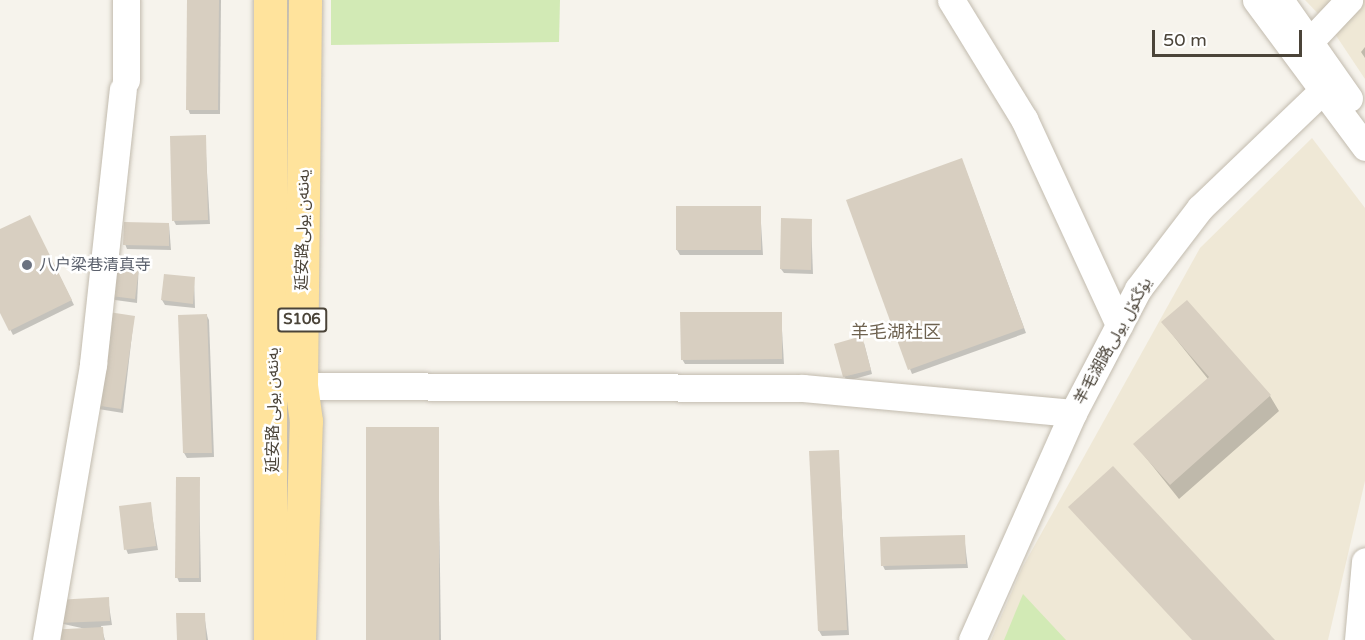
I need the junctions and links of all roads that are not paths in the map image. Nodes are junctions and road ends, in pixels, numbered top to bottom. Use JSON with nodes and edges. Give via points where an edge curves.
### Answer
{"nodes":[{"id":1,"x":126,"y":0,"type":"edge"},
{"id":2,"x":270,"y":0,"type":"edge"},
{"id":3,"x":305,"y":0,"type":"edge"},
{"id":4,"x":951,"y":0,"type":"edge"},
{"id":5,"x":1256,"y":0,"type":"edge"},
{"id":6,"x":1280,"y":0,"type":"edge"},
{"id":7,"x":1349,"y":0,"type":"edge"},
{"id":8,"x":1312,"y":39,"type":"junction"},
{"id":9,"x":1323,"y":90,"type":"junction"},
{"id":10,"x":1365,"y":122,"type":"edge"},
{"id":11,"x":1365,"y":147,"type":"edge"},
{"id":12,"x":1119,"y":325,"type":"junction"},
{"id":13,"x":301,"y":386,"type":"junction"},
{"id":14,"x":1073,"y":412,"type":"junction"},
{"id":15,"x":1365,"y":561,"type":"edge"},
{"id":16,"x":1360,"y":638,"type":"edge"},
{"id":17,"x":46,"y":640,"type":"edge"},
{"id":18,"x":270,"y":640,"type":"edge"},
{"id":19,"x":299,"y":640,"type":"edge"},
{"id":20,"x":972,"y":640,"type":"edge"}],
"edges":[{"from":1,"to":17,"type":"street","via":[[125,85],[94,353]]},
{"from":2,"to":18,"type":"main road","name":"延安路 يەنئەن يولى","number":"S106"},
{"from":3,"to":13,"type":"main road","name":"延安路يەنئەن يولى","number":"S106"},
{"from":4,"to":12,"type":"street","via":[[1024,119]]},
{"from":5,"to":9,"type":"street"},
{"from":6,"to":8,"type":"street"},
{"from":7,"to":8,"type":"street"},
{"from":8,"to":10,"type":"street"},
{"from":9,"to":11,"type":"street"},
{"from":9,"to":12,"type":"street","name":"羊毛湖路يۇڭكۆل يولى","via":[[1200,208],[1138,289]]},
{"from":12,"to":14,"type":"street","name":"羊毛湖路يۇڭكۆل يولى"},
{"from":13,"to":14,"type":"street","via":[[803,388]]},
{"from":13,"to":19,"type":"main road","name":"延安路يەنئەن يولى","number":"S106","via":[[306,421]]},
{"from":14,"to":20,"type":"street","name":"羊毛湖路يۇڭكۆل يولى"},
{"from":15,"to":16,"type":"street"}]}
